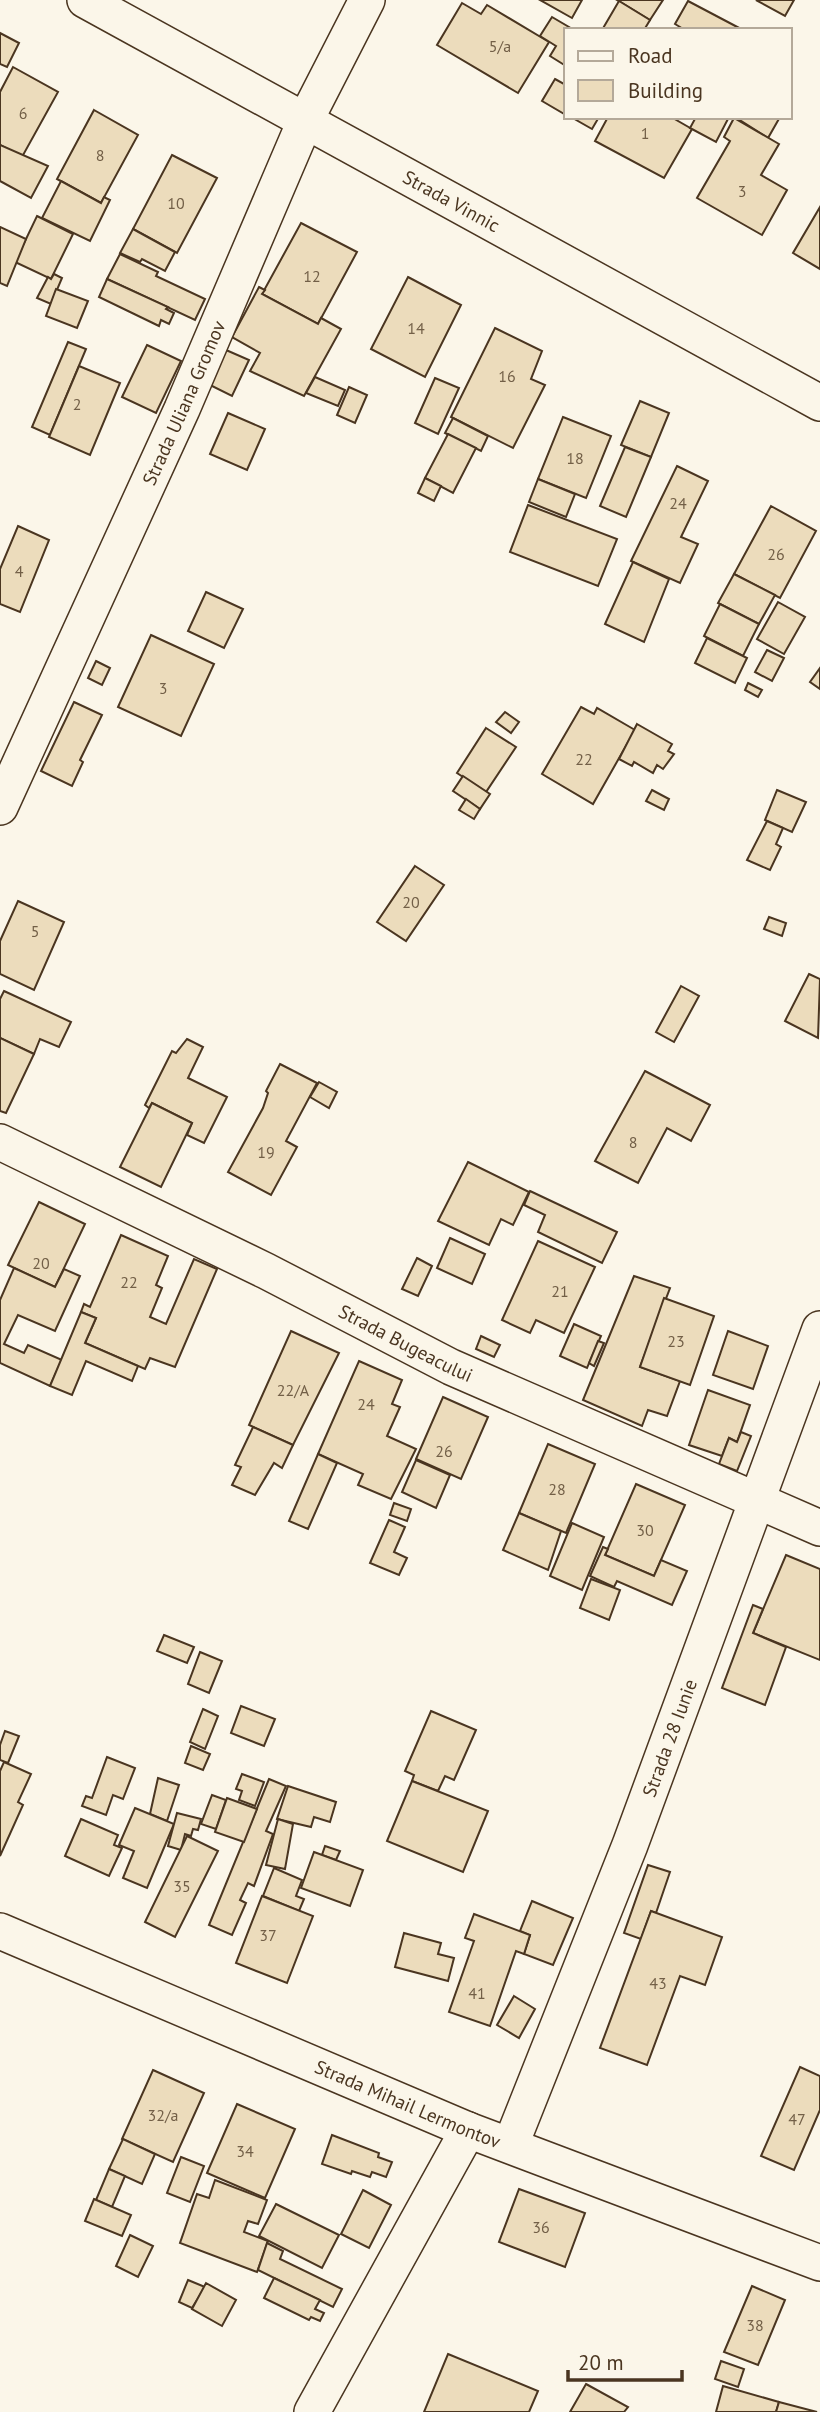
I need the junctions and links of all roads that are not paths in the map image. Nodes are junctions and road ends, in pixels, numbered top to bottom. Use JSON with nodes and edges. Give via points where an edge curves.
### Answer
{"nodes":[{"id":1,"x":85,"y":0,"type":"edge"},
{"id":2,"x":367,"y":0,"type":"edge"},
{"id":3,"x":306,"y":119,"type":"junction"},
{"id":4,"x":820,"y":403,"type":"edge"},
{"id":5,"x":0,"y":807,"type":"edge"},
{"id":6,"x":0,"y":1142,"type":"edge"},
{"id":7,"x":820,"y":1329,"type":"edge"},
{"id":8,"x":757,"y":1503,"type":"junction"},
{"id":9,"x":820,"y":1528,"type":"edge"},
{"id":10,"x":0,"y":1931,"type":"edge"},
{"id":11,"x":468,"y":2130,"type":"junction"},
{"id":12,"x":510,"y":2144,"type":"junction"},
{"id":13,"x":820,"y":2263,"type":"edge"},
{"id":14,"x":312,"y":2412,"type":"edge"}],
"edges":[{"from":1,"to":3,"type":"street","name":"Strada Vinnic"},
{"from":2,"to":3,"type":"street","name":"Strada Uliana Gromov"},
{"from":3,"to":4,"type":"street","name":"Strada Vinnic"},
{"from":3,"to":5,"type":"street","name":"Strada Uliana Gromov","via":[[181,409]]},
{"from":6,"to":8,"type":"street","name":"Strada Bugeacului","via":[[451,1367]]},
{"from":7,"to":8,"type":"street","name":"Strada 28 Iunie"},
{"from":8,"to":9,"type":"street","name":"Strada Bugeacului"},
{"from":8,"to":12,"type":"street","name":"Strada 28 Iunie","via":[[630,1846]]},
{"from":10,"to":11,"type":"street","name":"Strada Mihail Lermontov"},
{"from":11,"to":12,"type":"street","name":"Strada Mihail Lermontov"},
{"from":11,"to":14,"type":"street"},
{"from":12,"to":13,"type":"street","name":"Strada Mihail Lermontov"}]}
